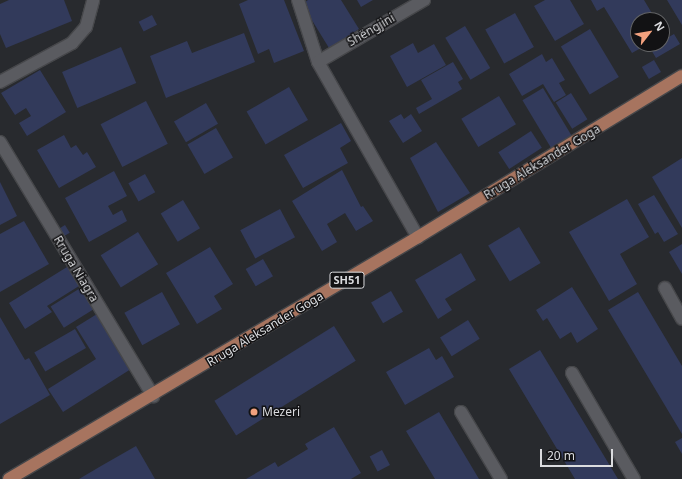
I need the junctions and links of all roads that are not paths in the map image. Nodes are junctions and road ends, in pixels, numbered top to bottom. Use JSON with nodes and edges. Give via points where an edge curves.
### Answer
{"nodes":[{"id":1,"x":93,"y":0,"type":"edge"},
{"id":2,"x":298,"y":0,"type":"edge"},
{"id":3,"x":424,"y":0,"type":"edge"},
{"id":4,"x":318,"y":62,"type":"junction"},
{"id":5,"x":682,"y":76,"type":"edge"},
{"id":6,"x":0,"y":82,"type":"edge"},
{"id":7,"x":0,"y":142,"type":"edge"},
{"id":8,"x":418,"y":237,"type":"junction"},
{"id":9,"x":665,"y":288,"type":"dead end"},
{"id":10,"x":682,"y":319,"type":"edge"},
{"id":11,"x":572,"y":373,"type":"dead end"},
{"id":12,"x":153,"y":396,"type":"junction"},
{"id":13,"x":461,"y":412,"type":"dead end"},
{"id":14,"x":9,"y":479,"type":"edge"},
{"id":15,"x":501,"y":479,"type":"edge"},
{"id":16,"x":634,"y":479,"type":"edge"}],
"edges":[{"from":1,"to":6,"type":"street","via":[[86,27],[72,43]]},
{"from":2,"to":4,"type":"street"},
{"from":3,"to":4,"type":"street","name":"Shëngjini"},
{"from":4,"to":8,"type":"street"},
{"from":5,"to":8,"type":"main road","name":"Rruga Aleksander Goga","number":"SH51"},
{"from":7,"to":12,"type":"street","name":"Rruga Niagra"},
{"from":8,"to":12,"type":"main road","name":"Rruga Aleksander Goga","number":"SH51"},
{"from":9,"to":10,"type":"street"},
{"from":11,"to":16,"type":"street"},
{"from":12,"to":14,"type":"main road","name":"Rruga Aleksander Goga","number":"SH51"},
{"from":13,"to":15,"type":"street"}]}
